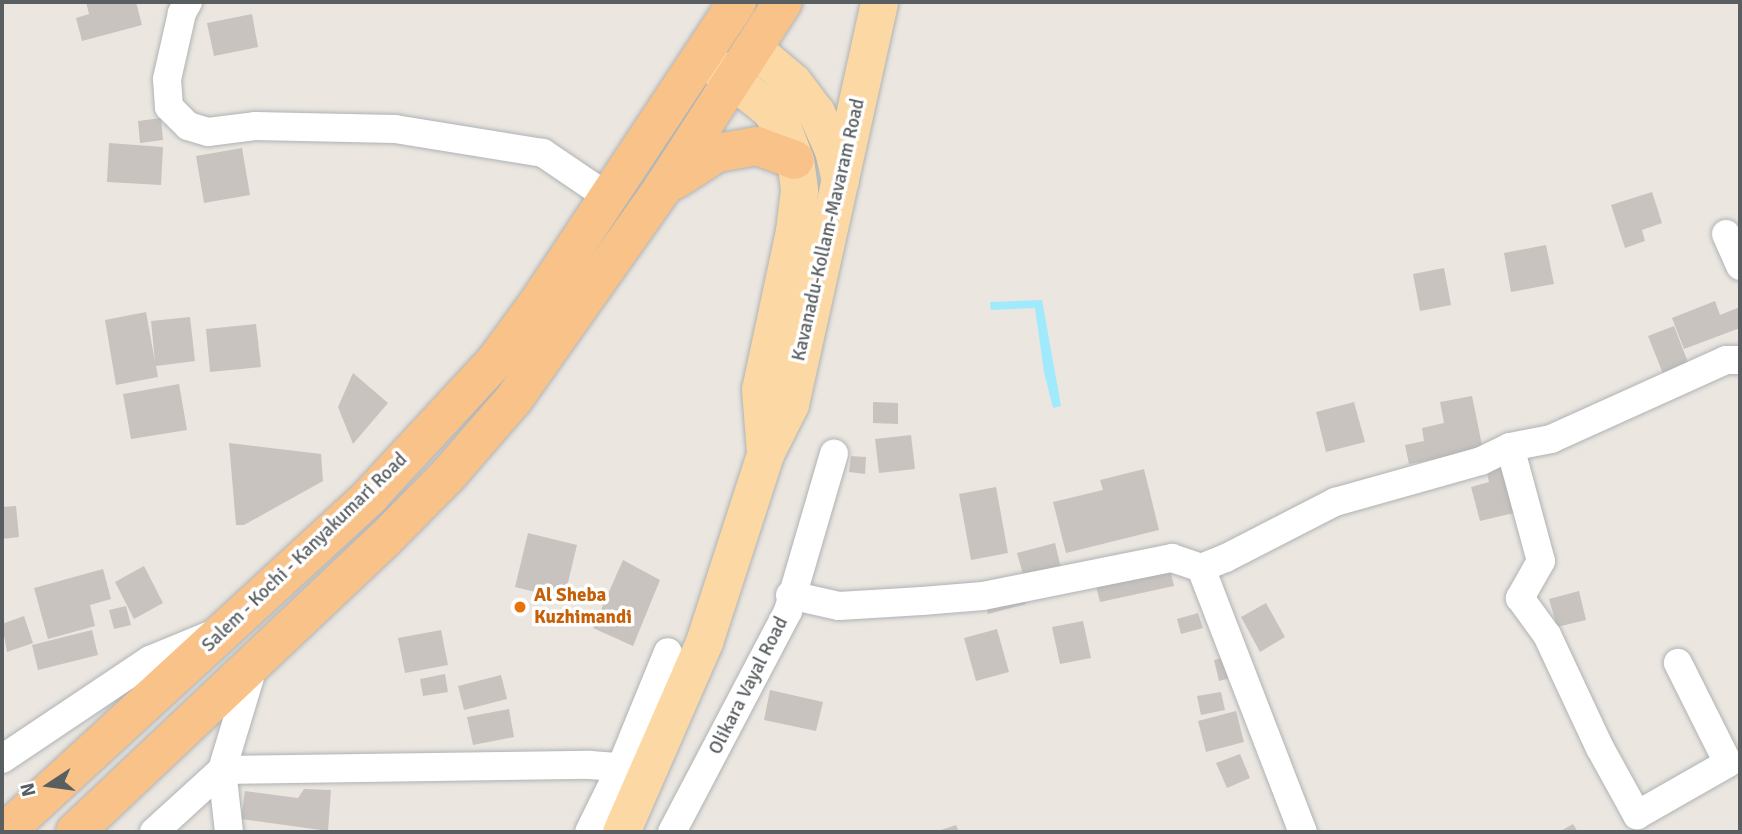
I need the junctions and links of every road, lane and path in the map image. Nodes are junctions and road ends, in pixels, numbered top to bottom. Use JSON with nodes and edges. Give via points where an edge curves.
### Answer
{"nodes":[{"id":1,"x":188,"y":2,"type":"edge"},
{"id":2,"x":737,"y":2,"type":"edge"},
{"id":3,"x":783,"y":2,"type":"edge"},
{"id":4,"x":879,"y":2,"type":"edge"},
{"id":5,"x":752,"y":48,"type":"junction"},
{"id":6,"x":701,"y":56,"type":"junction"},
{"id":7,"x":733,"y":80,"type":"junction"},
{"id":8,"x":795,"y":160,"type":"junction"},
{"id":9,"x":841,"y":186,"type":"junction"},
{"id":10,"x":662,"y":189,"type":"junction"},
{"id":11,"x":608,"y":197,"type":"junction"},
{"id":12,"x":1726,"y":234,"type":"dead end"},
{"id":13,"x":1740,"y":266,"type":"edge"},
{"id":14,"x":1740,"y":360,"type":"edge"},
{"id":15,"x":1510,"y":447,"type":"junction"},
{"id":16,"x":765,"y":454,"type":"junction"},
{"id":17,"x":834,"y":454,"type":"dead end"},
{"id":18,"x":1201,"y":568,"type":"junction"},
{"id":19,"x":790,"y":595,"type":"junction"},
{"id":20,"x":230,"y":628,"type":"junction"},
{"id":21,"x":668,"y":652,"type":"dead end"},
{"id":22,"x":1678,"y":663,"type":"dead end"},
{"id":23,"x":254,"y":664,"type":"junction"},
{"id":24,"x":2,"y":759,"type":"edge"},
{"id":25,"x":621,"y":767,"type":"junction"},
{"id":26,"x":222,"y":770,"type":"junction"},
{"id":27,"x":5,"y":832,"type":"edge"},
{"id":28,"x":75,"y":832,"type":"edge"},
{"id":29,"x":153,"y":832,"type":"edge"},
{"id":30,"x":229,"y":832,"type":"edge"},
{"id":31,"x":589,"y":832,"type":"edge"},
{"id":32,"x":621,"y":832,"type":"edge"},
{"id":33,"x":672,"y":832,"type":"edge"},
{"id":34,"x":1303,"y":832,"type":"edge"}],
"edges":[{"from":1,"to":11,"type":"street","via":[[167,79],[169,107],[188,126],[208,132],[255,126],[395,129],[543,153]]},
{"from":2,"to":6,"type":"highway","name":"Salem - Kochi - Kanyakumari Road"},
{"from":3,"to":5,"type":"highway"},
{"from":4,"to":9,"type":"main road","name":"Kavanadu-Kollam-Mavaram Road"},
{"from":5,"to":7,"type":"highway"},
{"from":5,"to":9,"type":"main road","via":[[793,82],[816,112],[833,150]]},
{"from":6,"to":7,"type":"main road","name":"Kavanadu-Kollam-Mavaram Road"},
{"from":6,"to":11,"type":"highway","name":"Salem - Kochi - Kanyakumari Road"},
{"from":7,"to":8,"type":"main road","name":"Kavanadu-Kollam-Mavaram Road","via":[[769,109]]},
{"from":7,"to":10,"type":"highway"},
{"from":8,"to":10,"type":"highway","via":[[757,146],[718,153]]},
{"from":8,"to":16,"type":"main road","name":"Kavanadu-Kollam-Mavaram Road","via":[[799,190],[794,231],[760,389]]},
{"from":9,"to":16,"type":"main road","name":"Kavanadu-Kollam-Mavaram Road","via":[[790,404]]},
{"from":10,"to":23,"type":"highway","via":[[514,399],[449,474]]},
{"from":11,"to":20,"type":"highway","name":"Salem - Kochi - Kanyakumari Road","via":[[496,360],[371,495]]},
{"from":12,"to":13,"type":"street"},
{"from":14,"to":15,"type":"street","via":[[1726,360],[1551,439]]},
{"from":15,"to":18,"type":"street","via":[[1481,461],[1335,502]]},
{"from":15,"to":22,"type":"street","via":[[1541,561],[1520,598],[1547,635],[1637,815],[1728,763]]},
{"from":16,"to":32,"type":"main road","name":"Kavanadu-Kollam-Mavaram Road","via":[[704,642]]},
{"from":17,"to":19,"type":"street","name":"Olikara Vayal Road"},
{"from":18,"to":19,"type":"street","via":[[1172,558],[983,596],[922,601],[839,606]]},
{"from":18,"to":34,"type":"street"},
{"from":19,"to":33,"type":"street","name":"Olikara Vayal Road","via":[[788,611]]},
{"from":20,"to":24,"type":"street","via":[[150,660]]},
{"from":20,"to":27,"type":"highway","name":"Salem - Kochi - Kanyakumari Road"},
{"from":21,"to":25,"type":"street"},
{"from":23,"to":26,"type":"street"},
{"from":23,"to":28,"type":"highway"},
{"from":25,"to":26,"type":"street"},
{"from":25,"to":31,"type":"street"},
{"from":26,"to":29,"type":"street"},
{"from":26,"to":30,"type":"street"}]}
